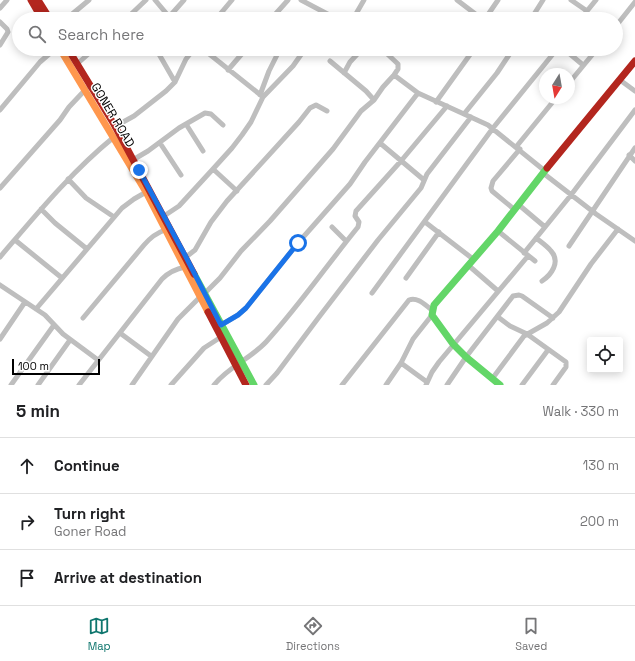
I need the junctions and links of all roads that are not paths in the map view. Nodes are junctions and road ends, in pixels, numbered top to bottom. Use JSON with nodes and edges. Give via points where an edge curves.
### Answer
{"nodes":[{"id":1,"x":7,"y":0,"type":"edge"},
{"id":2,"x":31,"y":0,"type":"edge"},
{"id":3,"x":38,"y":0,"type":"edge"},
{"id":4,"x":89,"y":0,"type":"edge"},
{"id":5,"x":146,"y":0,"type":"edge"},
{"id":6,"x":154,"y":0,"type":"edge"},
{"id":7,"x":184,"y":0,"type":"edge"},
{"id":8,"x":232,"y":0,"type":"edge"},
{"id":9,"x":288,"y":0,"type":"edge"},
{"id":10,"x":301,"y":0,"type":"edge"},
{"id":11,"x":364,"y":0,"type":"edge"},
{"id":12,"x":457,"y":0,"type":"edge"},
{"id":13,"x":498,"y":0,"type":"edge"},
{"id":14,"x":543,"y":0,"type":"edge"},
{"id":15,"x":571,"y":0,"type":"edge"},
{"id":16,"x":596,"y":0,"type":"edge"},
{"id":17,"x":635,"y":2,"type":"edge"},
{"id":18,"x":0,"y":8,"type":"edge"},
{"id":19,"x":587,"y":11,"type":"joint"},
{"id":20,"x":38,"y":12,"type":"edge"},
{"id":21,"x":46,"y":12,"type":"edge"},
{"id":22,"x":75,"y":12,"type":"edge"},
{"id":23,"x":134,"y":12,"type":"edge"},
{"id":24,"x":165,"y":12,"type":"edge"},
{"id":25,"x":175,"y":12,"type":"edge"},
{"id":26,"x":222,"y":12,"type":"edge"},
{"id":27,"x":277,"y":12,"type":"edge"},
{"id":28,"x":320,"y":12,"type":"edge"},
{"id":29,"x":357,"y":12,"type":"edge"},
{"id":30,"x":473,"y":12,"type":"edge"},
{"id":31,"x":489,"y":12,"type":"edge"},
{"id":32,"x":535,"y":12,"type":"edge"},
{"id":33,"x":623,"y":17,"type":"edge"},
{"id":34,"x":0,"y":22,"type":"edge"},
{"id":35,"x":0,"y":45,"type":"edge"},
{"id":36,"x":47,"y":56,"type":"edge"},
{"id":37,"x":65,"y":56,"type":"edge"},
{"id":38,"x":72,"y":56,"type":"edge"},
{"id":39,"x":86,"y":56,"type":"edge"},
{"id":40,"x":160,"y":56,"type":"edge"},
{"id":41,"x":188,"y":56,"type":"edge"},
{"id":42,"x":211,"y":56,"type":"edge"},
{"id":43,"x":240,"y":56,"type":"edge"},
{"id":44,"x":276,"y":56,"type":"edge"},
{"id":45,"x":300,"y":56,"type":"edge"},
{"id":46,"x":356,"y":56,"type":"edge"},
{"id":47,"x":389,"y":56,"type":"edge"},
{"id":48,"x":469,"y":56,"type":"edge"},
{"id":49,"x":508,"y":56,"type":"edge"},
{"id":50,"x":551,"y":56,"type":"edge"},
{"id":51,"x":572,"y":56,"type":"edge"},
{"id":52,"x":591,"y":56,"type":"edge"},
{"id":53,"x":330,"y":61,"type":"dead end"},
{"id":54,"x":635,"y":61,"type":"edge"},
{"id":55,"x":77,"y":64,"type":"junction"},
{"id":56,"x":583,"y":65,"type":"junction"},
{"id":57,"x":228,"y":70,"type":"junction"},
{"id":58,"x":344,"y":73,"type":"junction"},
{"id":59,"x":394,"y":75,"type":"junction"},
{"id":60,"x":575,"y":75,"type":"edge"},
{"id":61,"x":620,"y":80,"type":"junction"},
{"id":62,"x":175,"y":82,"type":"junction"},
{"id":63,"x":88,"y":88,"type":"junction"},
{"id":64,"x":635,"y":91,"type":"edge"},
{"id":65,"x":418,"y":93,"type":"junction"},
{"id":66,"x":262,"y":96,"type":"junction"},
{"id":67,"x":374,"y":100,"type":"junction"},
{"id":68,"x":436,"y":102,"type":"junction"},
{"id":69,"x":551,"y":104,"type":"edge"},
{"id":70,"x":447,"y":106,"type":"junction"},
{"id":71,"x":0,"y":110,"type":"edge"},
{"id":72,"x":635,"y":110,"type":"edge"},
{"id":73,"x":327,"y":111,"type":"dead end"},
{"id":74,"x":464,"y":114,"type":"junction"},
{"id":75,"x":470,"y":117,"type":"junction"},
{"id":76,"x":186,"y":124,"type":"junction"},
{"id":77,"x":223,"y":125,"type":"dead end"},
{"id":78,"x":112,"y":128,"type":"junction"},
{"id":79,"x":493,"y":128,"type":"junction"},
{"id":80,"x":114,"y":137,"type":"junction"},
{"id":81,"x":160,"y":143,"type":"junction"},
{"id":82,"x":380,"y":143,"type":"junction"},
{"id":83,"x":518,"y":148,"type":"junction"},
{"id":84,"x":635,"y":148,"type":"edge"},
{"id":85,"x":203,"y":151,"type":"dead end"},
{"id":86,"x":629,"y":155,"type":"junction"},
{"id":87,"x":131,"y":161,"type":"junction"},
{"id":88,"x":402,"y":161,"type":"junction"},
{"id":89,"x":635,"y":161,"type":"edge"},
{"id":90,"x":213,"y":168,"type":"junction"},
{"id":91,"x":544,"y":172,"type":"junction"},
{"id":92,"x":181,"y":175,"type":"dead end"},
{"id":93,"x":68,"y":179,"type":"junction"},
{"id":94,"x":424,"y":180,"type":"junction"},
{"id":95,"x":0,"y":188,"type":"edge"},
{"id":96,"x":148,"y":191,"type":"junction"},
{"id":97,"x":237,"y":191,"type":"junction"},
{"id":98,"x":571,"y":195,"type":"junction"},
{"id":99,"x":517,"y":207,"type":"junction"},
{"id":100,"x":42,"y":209,"type":"junction"},
{"id":101,"x":592,"y":210,"type":"junction"},
{"id":102,"x":164,"y":216,"type":"junction"},
{"id":103,"x":114,"y":217,"type":"junction"},
{"id":104,"x":425,"y":222,"type":"junction"},
{"id":105,"x":332,"y":227,"type":"dead end"},
{"id":106,"x":545,"y":227,"type":"junction"},
{"id":107,"x":618,"y":229,"type":"junction"},
{"id":108,"x":166,"y":230,"type":"junction"},
{"id":109,"x":498,"y":231,"type":"junction"},
{"id":110,"x":439,"y":232,"type":"junction"},
{"id":111,"x":536,"y":238,"type":"junction"},
{"id":112,"x":15,"y":240,"type":"junction"},
{"id":113,"x":346,"y":241,"type":"junction"},
{"id":114,"x":635,"y":241,"type":"edge"},
{"id":115,"x":568,"y":246,"type":"dead end"},
{"id":116,"x":87,"y":249,"type":"junction"},
{"id":117,"x":526,"y":254,"type":"junction"},
{"id":118,"x":0,"y":257,"type":"edge"},
{"id":119,"x":186,"y":257,"type":"junction"},
{"id":120,"x":473,"y":258,"type":"junction"},
{"id":121,"x":535,"y":261,"type":"dead end"},
{"id":122,"x":468,"y":265,"type":"junction"},
{"id":123,"x":185,"y":267,"type":"junction"},
{"id":124,"x":62,"y":278,"type":"junction"},
{"id":125,"x":406,"y":278,"type":"dead end"},
{"id":126,"x":542,"y":281,"type":"dead end"},
{"id":127,"x":0,"y":285,"type":"edge"},
{"id":128,"x":498,"y":291,"type":"junction"},
{"id":129,"x":372,"y":293,"type":"dead end"},
{"id":130,"x":202,"y":295,"type":"junction"},
{"id":131,"x":24,"y":302,"type":"junction"},
{"id":132,"x":36,"y":309,"type":"junction"},
{"id":133,"x":432,"y":312,"type":"junction"},
{"id":134,"x":498,"y":317,"type":"junction"},
{"id":135,"x":84,"y":318,"type":"dead end"},
{"id":136,"x":553,"y":318,"type":"junction"},
{"id":137,"x":54,"y":325,"type":"junction"},
{"id":138,"x":221,"y":325,"type":"junction"},
{"id":139,"x":120,"y":333,"type":"junction"},
{"id":140,"x":528,"y":334,"type":"junction"},
{"id":141,"x":221,"y":337,"type":"junction"},
{"id":142,"x":0,"y":339,"type":"edge"},
{"id":143,"x":70,"y":340,"type":"junction"},
{"id":144,"x":454,"y":344,"type":"junction"},
{"id":145,"x":548,"y":350,"type":"junction"},
{"id":146,"x":152,"y":356,"type":"junction"},
{"id":147,"x":466,"y":357,"type":"junction"},
{"id":148,"x":98,"y":360,"type":"junction"},
{"id":149,"x":400,"y":363,"type":"junction"},
{"id":150,"x":239,"y":364,"type":"junction"},
{"id":151,"x":492,"y":379,"type":"junction"},
{"id":152,"x":426,"y":383,"type":"edge"},
{"id":153,"x":11,"y":385,"type":"edge"},
{"id":154,"x":38,"y":385,"type":"edge"},
{"id":155,"x":79,"y":385,"type":"edge"},
{"id":156,"x":132,"y":385,"type":"edge"},
{"id":157,"x":171,"y":385,"type":"edge"},
{"id":158,"x":214,"y":385,"type":"edge"},
{"id":159,"x":246,"y":385,"type":"edge"},
{"id":160,"x":254,"y":385,"type":"edge"},
{"id":161,"x":266,"y":385,"type":"edge"},
{"id":162,"x":342,"y":385,"type":"edge"},
{"id":163,"x":386,"y":385,"type":"edge"},
{"id":164,"x":447,"y":385,"type":"edge"},
{"id":165,"x":500,"y":385,"type":"edge"},
{"id":166,"x":522,"y":385,"type":"edge"},
{"id":167,"x":553,"y":385,"type":"edge"}],
"edges":[{"from":1,"to":18,"type":"street"},
{"from":2,"to":20,"type":"street"},
{"from":3,"to":21,"type":"street"},
{"from":4,"to":22,"type":"street"},
{"from":5,"to":23,"type":"street"},
{"from":6,"to":24,"type":"street"},
{"from":7,"to":25,"type":"street"},
{"from":8,"to":26,"type":"street"},
{"from":9,"to":27,"type":"street"},
{"from":10,"to":28,"type":"street"},
{"from":11,"to":29,"type":"street"},
{"from":12,"to":30,"type":"street"},
{"from":13,"to":31,"type":"street"},
{"from":14,"to":32,"type":"street"},
{"from":15,"to":19,"type":"street"},
{"from":16,"to":19,"type":"street"},
{"from":17,"to":33,"type":"street"},
{"from":34,"to":35,"type":"street","via":[[5,25],[8,32]]},
{"from":36,"to":71,"type":"street"},
{"from":37,"to":63,"type":"street","name":"GONER ROAD"},
{"from":38,"to":55,"type":"street","name":"GONER ROAD"},
{"from":39,"to":55,"type":"street"},
{"from":40,"to":62,"type":"street"},
{"from":41,"to":62,"type":"street"},
{"from":42,"to":57,"type":"street"},
{"from":43,"to":57,"type":"street"},
{"from":44,"to":66,"type":"street"},
{"from":45,"to":66,"type":"street"},
{"from":46,"to":58,"type":"street"},
{"from":47,"to":59,"type":"street","via":[[398,64]]},
{"from":48,"to":68,"type":"street"},
{"from":49,"to":74,"type":"street"},
{"from":50,"to":79,"type":"street"},
{"from":51,"to":56,"type":"street"},
{"from":52,"to":56,"type":"street"},
{"from":53,"to":58,"type":"street"},
{"from":54,"to":61,"type":"street"},
{"from":55,"to":63,"type":"street","name":"GONER ROAD"},
{"from":56,"to":60,"type":"street"},
{"from":57,"to":66,"type":"street"},
{"from":58,"to":67,"type":"street"},
{"from":59,"to":65,"type":"street"},
{"from":59,"to":67,"type":"street"},
{"from":61,"to":64,"type":"street"},
{"from":61,"to":91,"type":"street"},
{"from":62,"to":78,"type":"street","via":[[134,116]]},
{"from":63,"to":78,"type":"street","name":"GONER ROAD"},
{"from":63,"to":95,"type":"street"},
{"from":65,"to":68,"type":"street"},
{"from":65,"to":82,"type":"street"},
{"from":66,"to":90,"type":"street","via":[[251,122]]},
{"from":67,"to":130,"type":"street","via":[[220,278]]},
{"from":68,"to":70,"type":"street"},
{"from":69,"to":83,"type":"street"},
{"from":70,"to":74,"type":"street"},
{"from":70,"to":88,"type":"street"},
{"from":72,"to":98,"type":"street"},
{"from":73,"to":97,"type":"street","via":[[316,105],[310,108]]},
{"from":74,"to":75,"type":"street"},
{"from":75,"to":79,"type":"street"},
{"from":75,"to":94,"type":"street"},
{"from":76,"to":77,"type":"street","via":[[205,113],[211,114]]},
{"from":76,"to":81,"type":"street"},
{"from":76,"to":85,"type":"street"},
{"from":78,"to":80,"type":"street","name":"GONER ROAD"},
{"from":78,"to":87,"type":"street","name":"GONER ROAD"},
{"from":79,"to":83,"type":"street"},
{"from":79,"to":104,"type":"street"},
{"from":80,"to":87,"type":"street","name":"GONER ROAD"},
{"from":80,"to":93,"type":"street","via":[[91,155]]},
{"from":81,"to":87,"type":"street"},
{"from":81,"to":92,"type":"street"},
{"from":82,"to":88,"type":"street"},
{"from":82,"to":138,"type":"street","via":[[350,184],[246,308]]},
{"from":83,"to":91,"type":"street"},
{"from":83,"to":99,"type":"street","via":[[493,181],[491,188]]},
{"from":84,"to":86,"type":"street"},
{"from":86,"to":89,"type":"street"},
{"from":86,"to":101,"type":"street"},
{"from":87,"to":96,"type":"street","name":"GONER ROAD"},
{"from":88,"to":94,"type":"street"},
{"from":88,"to":113,"type":"street","via":[[356,211],[355,216],[359,225]]},
{"from":90,"to":97,"type":"street"},
{"from":90,"to":102,"type":"street","via":[[179,206]]},
{"from":91,"to":98,"type":"street"},
{"from":91,"to":99,"type":"street"},
{"from":93,"to":100,"type":"street"},
{"from":93,"to":103,"type":"street","via":[[86,198]]},
{"from":94,"to":161,"type":"street","via":[[421,188],[378,240],[278,373]]},
{"from":96,"to":102,"type":"street","name":"GONER ROAD"},
{"from":96,"to":103,"type":"street","via":[[128,203]]},
{"from":96,"to":108,"type":"street","name":"GONER ROAD"},
{"from":97,"to":119,"type":"street","via":[[211,222],[195,250]]},
{"from":98,"to":101,"type":"street"},
{"from":98,"to":106,"type":"street"},
{"from":99,"to":106,"type":"street"},
{"from":99,"to":109,"type":"street"},
{"from":100,"to":112,"type":"street"},
{"from":100,"to":116,"type":"street"},
{"from":101,"to":107,"type":"street"},
{"from":101,"to":115,"type":"street"},
{"from":102,"to":119,"type":"street","name":"GONER ROAD"},
{"from":103,"to":116,"type":"street"},
{"from":104,"to":110,"type":"street"},
{"from":104,"to":129,"type":"street"},
{"from":105,"to":113,"type":"street"},
{"from":106,"to":111,"type":"street"},
{"from":107,"to":114,"type":"street"},
{"from":107,"to":136,"type":"street"},
{"from":108,"to":123,"type":"street","name":"GONER ROAD"},
{"from":108,"to":135,"type":"street","via":[[158,232],[144,245]]},
{"from":109,"to":117,"type":"street"},
{"from":109,"to":120,"type":"street"},
{"from":110,"to":120,"type":"street"},
{"from":110,"to":125,"type":"street"},
{"from":111,"to":117,"type":"street"},
{"from":111,"to":126,"type":"street","via":[[551,251],[555,260],[551,274]]},
{"from":112,"to":118,"type":"street"},
{"from":112,"to":124,"type":"street"},
{"from":113,"to":150,"type":"street","via":[[266,342]]},
{"from":116,"to":124,"type":"street"},
{"from":117,"to":121,"type":"street"},
{"from":117,"to":128,"type":"street"},
{"from":119,"to":130,"type":"street","name":"GONER ROAD"},
{"from":120,"to":122,"type":"street"},
{"from":122,"to":128,"type":"street"},
{"from":122,"to":133,"type":"street","via":[[434,305]]},
{"from":123,"to":130,"type":"street","name":"GONER ROAD"},
{"from":123,"to":139,"type":"street","via":[[176,268],[168,273]]},
{"from":124,"to":132,"type":"street"},
{"from":127,"to":131,"type":"street"},
{"from":128,"to":144,"type":"street"},
{"from":130,"to":138,"type":"street","name":"GONER ROAD"},
{"from":130,"to":141,"type":"street","name":"GONER ROAD"},
{"from":130,"to":146,"type":"street","via":[[178,319]]},
{"from":131,"to":132,"type":"street"},
{"from":131,"to":142,"type":"street"},
{"from":132,"to":137,"type":"street"},
{"from":133,"to":144,"type":"street"},
{"from":133,"to":149,"type":"street"},
{"from":133,"to":162,"type":"street","via":[[418,300],[409,300]]},
{"from":134,"to":136,"type":"street","via":[[513,296],[519,295]]},
{"from":134,"to":140,"type":"street"},
{"from":134,"to":147,"type":"street"},
{"from":136,"to":140,"type":"street"},
{"from":137,"to":143,"type":"street"},
{"from":137,"to":153,"type":"street"},
{"from":138,"to":150,"type":"street","name":"GONER ROAD"},
{"from":139,"to":146,"type":"street"},
{"from":139,"to":148,"type":"street"},
{"from":140,"to":145,"type":"street"},
{"from":140,"to":151,"type":"street","via":[[520,339]]},
{"from":141,"to":150,"type":"street","name":"GONER ROAD"},
{"from":141,"to":157,"type":"street","via":[[204,348]]},
{"from":143,"to":148,"type":"street"},
{"from":143,"to":154,"type":"street"},
{"from":144,"to":147,"type":"street"},
{"from":144,"to":152,"type":"street"},
{"from":145,"to":166,"type":"street"},
{"from":145,"to":167,"type":"street","via":[[564,360],[567,365]]},
{"from":146,"to":156,"type":"street"},
{"from":147,"to":151,"type":"street"},
{"from":147,"to":164,"type":"street"},
{"from":148,"to":155,"type":"street"},
{"from":149,"to":152,"type":"street"},
{"from":149,"to":163,"type":"street"},
{"from":150,"to":158,"type":"street"},
{"from":150,"to":159,"type":"street","name":"GONER ROAD"},
{"from":150,"to":160,"type":"street","name":"GONER ROAD"},
{"from":151,"to":165,"type":"street"}]}
